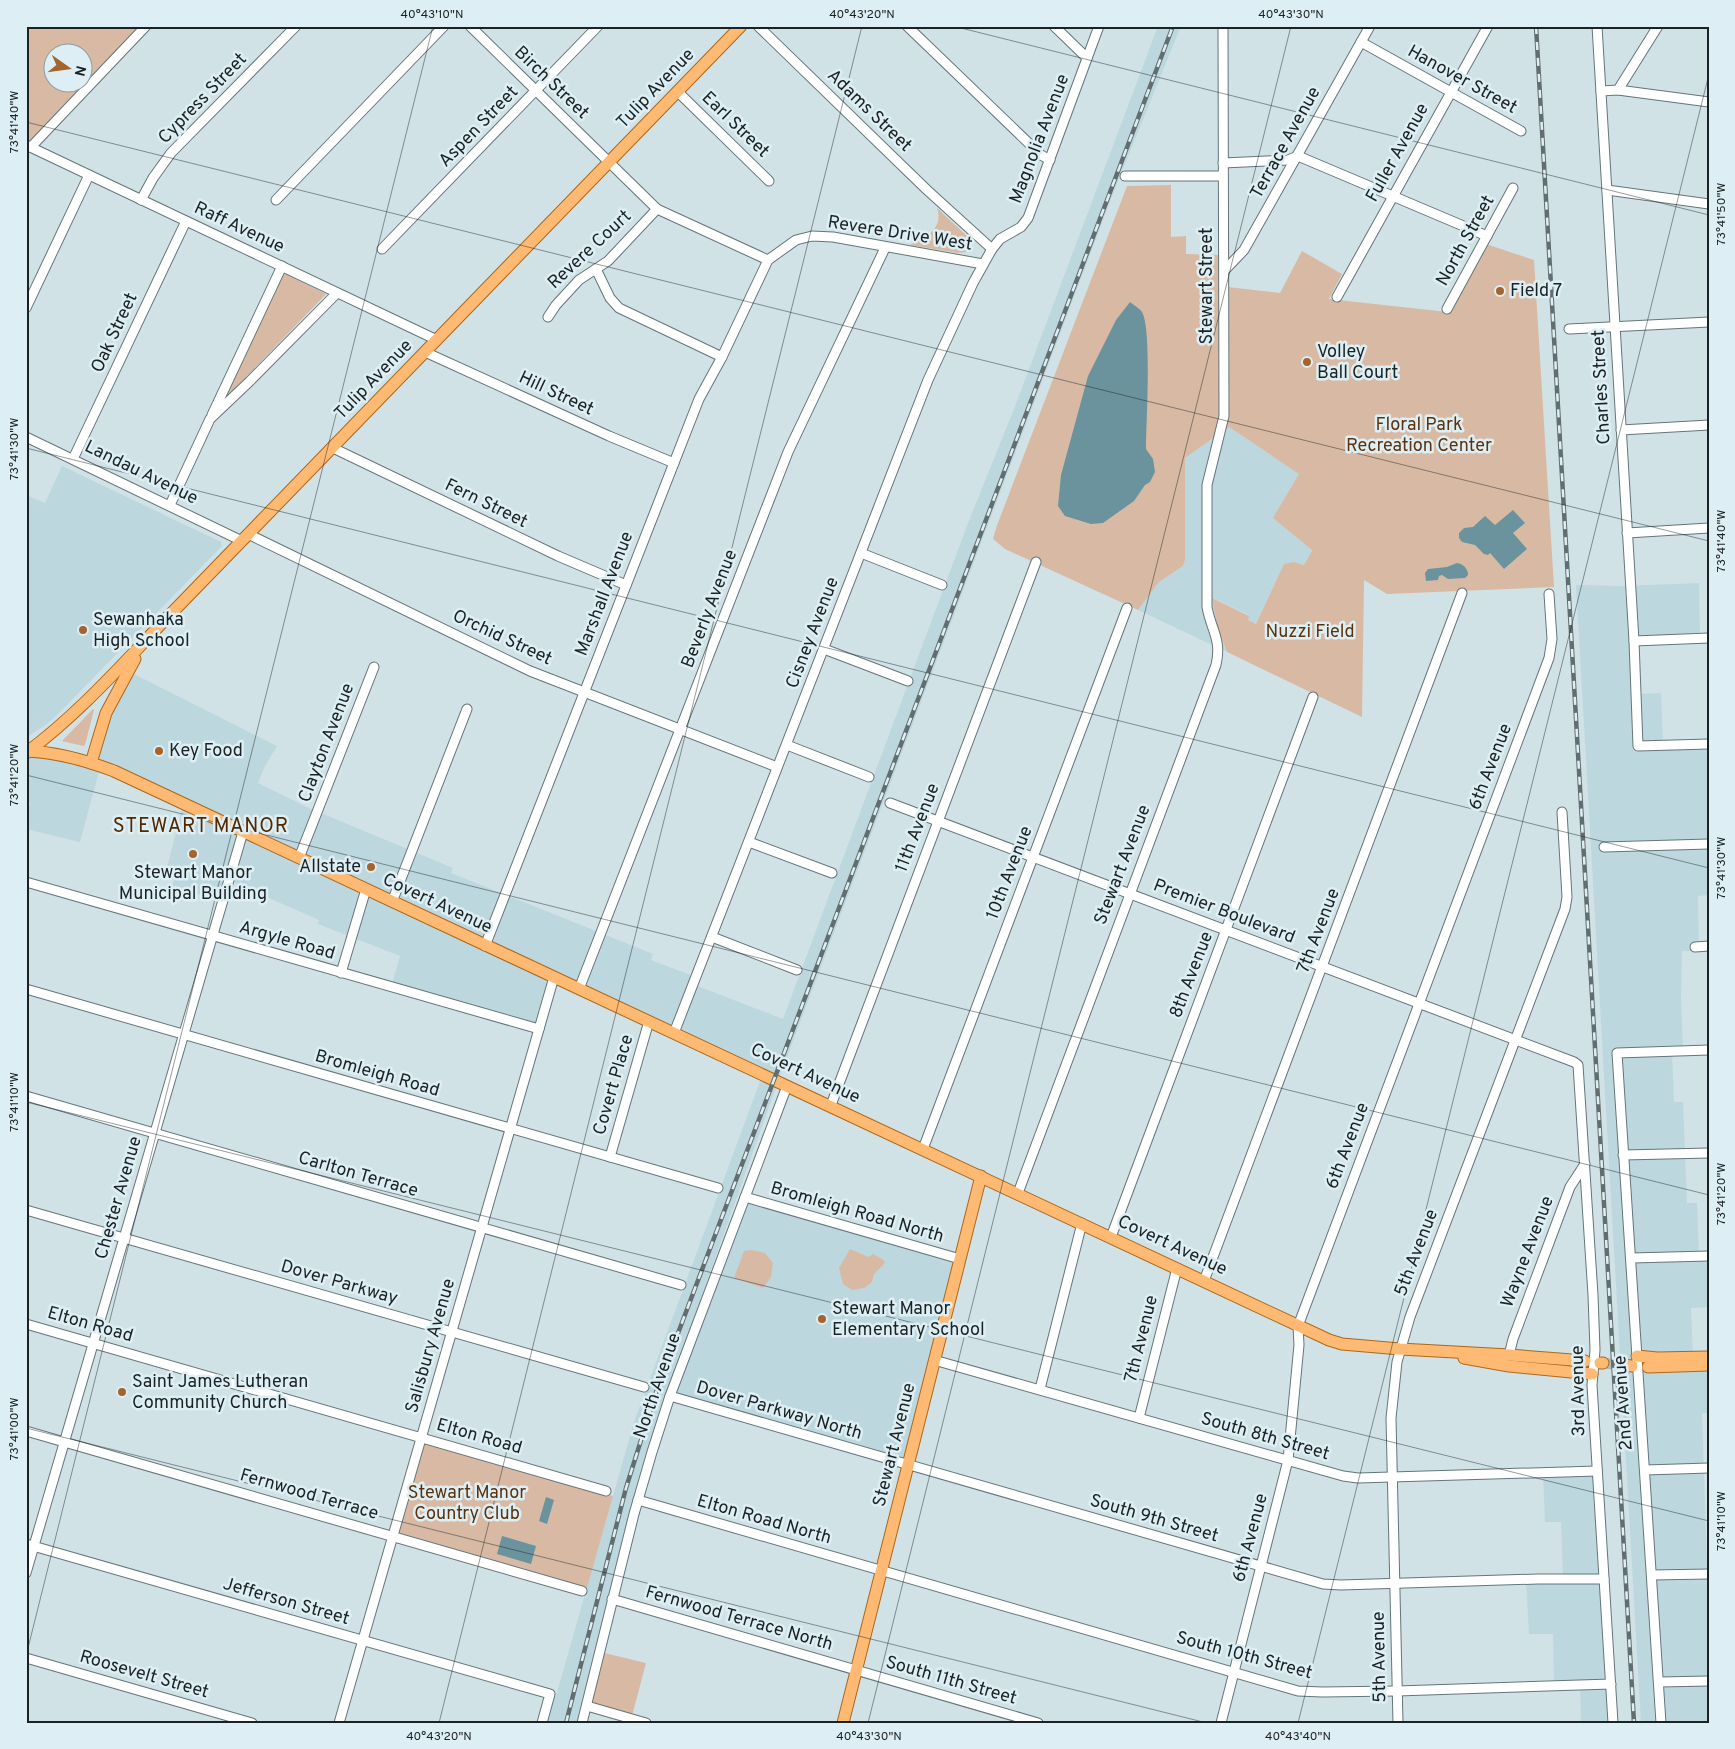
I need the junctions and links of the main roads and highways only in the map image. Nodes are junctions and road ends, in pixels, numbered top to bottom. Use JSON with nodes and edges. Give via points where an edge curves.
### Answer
{"nodes":[{"id":1,"x":741,"y":26,"type":"edge"},
{"id":2,"x":144,"y":643,"type":"junction"},
{"id":3,"x":27,"y":752,"type":"edge"},
{"id":4,"x":91,"y":763,"type":"junction"},
{"id":5,"x":981,"y":1176,"type":"junction"},
{"id":6,"x":1438,"y":1352,"type":"junction"},
{"id":7,"x":1709,"y":1356,"type":"edge"},
{"id":8,"x":1585,"y":1361,"type":"dead end"},
{"id":9,"x":1630,"y":1362,"type":"tunnel mouth"},
{"id":10,"x":1709,"y":1365,"type":"edge"},
{"id":11,"x":1648,"y":1367,"type":"dead end"},
{"id":12,"x":1592,"y":1374,"type":"road end"},
{"id":13,"x":843,"y":1723,"type":"edge"}],
"edges":[{"from":1,"to":2,"type":"main road","name":"Tulip Avenue"},
{"from":2,"to":3,"type":"main road","name":"Tulip Avenue","via":[[79,709]]},
{"from":2,"to":4,"type":"main road","via":[[106,713]]},
{"from":3,"to":4,"type":"main road","name":"Covert Avenue","via":[[53,753]]},
{"from":4,"to":5,"type":"main road","name":"Covert Avenue"},
{"from":5,"to":6,"type":"main road","name":"Covert Avenue","via":[[1342,1344]]},
{"from":5,"to":13,"type":"main road","name":"Stewart Avenue"},
{"from":6,"to":8,"type":"main road","name":"Covert Avenue"},
{"from":6,"to":12,"type":"main road","via":[[1501,1365]]},
{"from":7,"to":9,"type":"main road"},
{"from":10,"to":11,"type":"main road"}]}
